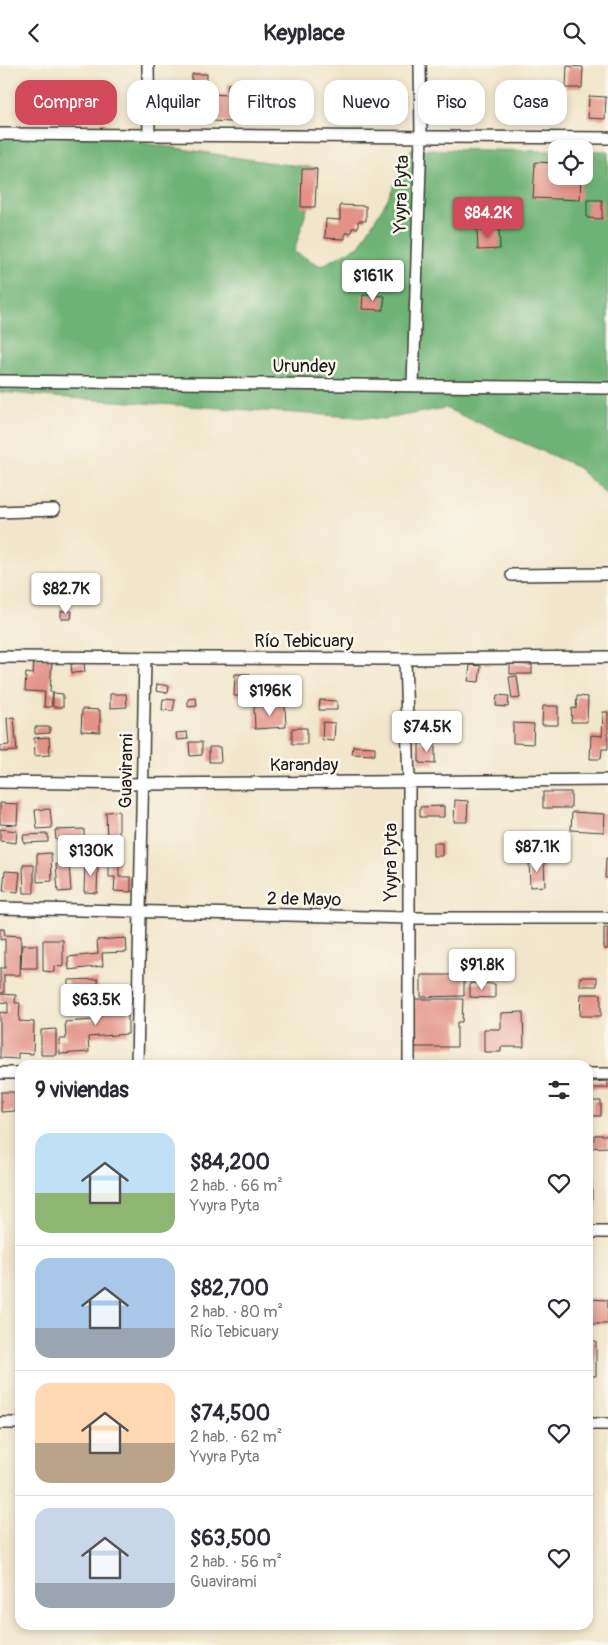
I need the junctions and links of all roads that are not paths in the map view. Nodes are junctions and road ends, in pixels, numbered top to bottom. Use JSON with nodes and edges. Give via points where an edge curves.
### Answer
{"nodes":[{"id":1,"x":148,"y":65,"type":"edge"},
{"id":2,"x":420,"y":65,"type":"edge"},
{"id":3,"x":0,"y":134,"type":"edge"},
{"id":4,"x":149,"y":135,"type":"junction"},
{"id":5,"x":421,"y":135,"type":"junction"},
{"id":6,"x":608,"y":138,"type":"edge"},
{"id":7,"x":0,"y":381,"type":"edge"},
{"id":8,"x":413,"y":385,"type":"junction"},
{"id":9,"x":608,"y":388,"type":"edge"},
{"id":10,"x":54,"y":510,"type":"dead end"},
{"id":11,"x":0,"y":512,"type":"edge"},
{"id":12,"x":608,"y":574,"type":"edge"},
{"id":13,"x":512,"y":575,"type":"dead end"},
{"id":14,"x":0,"y":657,"type":"edge"},
{"id":15,"x":608,"y":657,"type":"edge"},
{"id":16,"x":145,"y":658,"type":"junction"},
{"id":17,"x":405,"y":659,"type":"junction"},
{"id":18,"x":608,"y":780,"type":"edge"},
{"id":19,"x":0,"y":782,"type":"edge"},
{"id":20,"x":409,"y":782,"type":"junction"},
{"id":21,"x":143,"y":784,"type":"junction"},
{"id":22,"x":0,"y":908,"type":"edge"},
{"id":23,"x":140,"y":913,"type":"junction"},
{"id":24,"x":409,"y":918,"type":"junction"},
{"id":25,"x":608,"y":918,"type":"edge"},
{"id":26,"x":136,"y":1060,"type":"edge"},
{"id":27,"x":409,"y":1060,"type":"edge"},
{"id":28,"x":0,"y":1073,"type":"edge"},
{"id":29,"x":15,"y":1073,"type":"edge"},
{"id":30,"x":593,"y":1074,"type":"edge"},
{"id":31,"x":608,"y":1074,"type":"edge"},
{"id":32,"x":593,"y":1232,"type":"edge"},
{"id":33,"x":608,"y":1232,"type":"edge"},
{"id":34,"x":0,"y":1423,"type":"edge"},
{"id":35,"x":15,"y":1423,"type":"edge"},
{"id":36,"x":593,"y":1423,"type":"edge"},
{"id":37,"x":608,"y":1423,"type":"edge"}],
"edges":[{"from":1,"to":4,"type":"street"},
{"from":2,"to":5,"type":"street","name":"Yvyra Pyta"},
{"from":3,"to":4,"type":"street"},
{"from":4,"to":5,"type":"street"},
{"from":5,"to":6,"type":"street"},
{"from":5,"to":8,"type":"street","name":"Yvyra Pyta"},
{"from":7,"to":8,"type":"street","name":"Urundey"},
{"from":8,"to":9,"type":"street","name":"Urundey"},
{"from":10,"to":11,"type":"street"},
{"from":12,"to":13,"type":"street"},
{"from":14,"to":16,"type":"street","name":"Río Tebicuary"},
{"from":15,"to":17,"type":"street","name":"Río Tebicuary"},
{"from":16,"to":17,"type":"street","name":"Río Tebicuary"},
{"from":16,"to":21,"type":"street","name":"Guavirami"},
{"from":17,"to":20,"type":"street","name":"Yvyra Pyta"},
{"from":18,"to":20,"type":"street","name":"Karanday"},
{"from":19,"to":21,"type":"street","name":"Karanday"},
{"from":20,"to":21,"type":"street","name":"Karanday"},
{"from":20,"to":24,"type":"street","name":"Yvyra Pyta"},
{"from":21,"to":23,"type":"street","name":"Guavirami"},
{"from":22,"to":23,"type":"street","name":"2 de Mayo"},
{"from":23,"to":24,"type":"street","name":"2 de Mayo"},
{"from":23,"to":26,"type":"street","name":"Guavirami"},
{"from":24,"to":25,"type":"street","name":"2 de Mayo"},
{"from":24,"to":27,"type":"street","name":"Yvyra Pyta"},
{"from":28,"to":29,"type":"street"},
{"from":30,"to":31,"type":"street"},
{"from":32,"to":33,"type":"street"},
{"from":34,"to":35,"type":"street"},
{"from":36,"to":37,"type":"street"}]}
